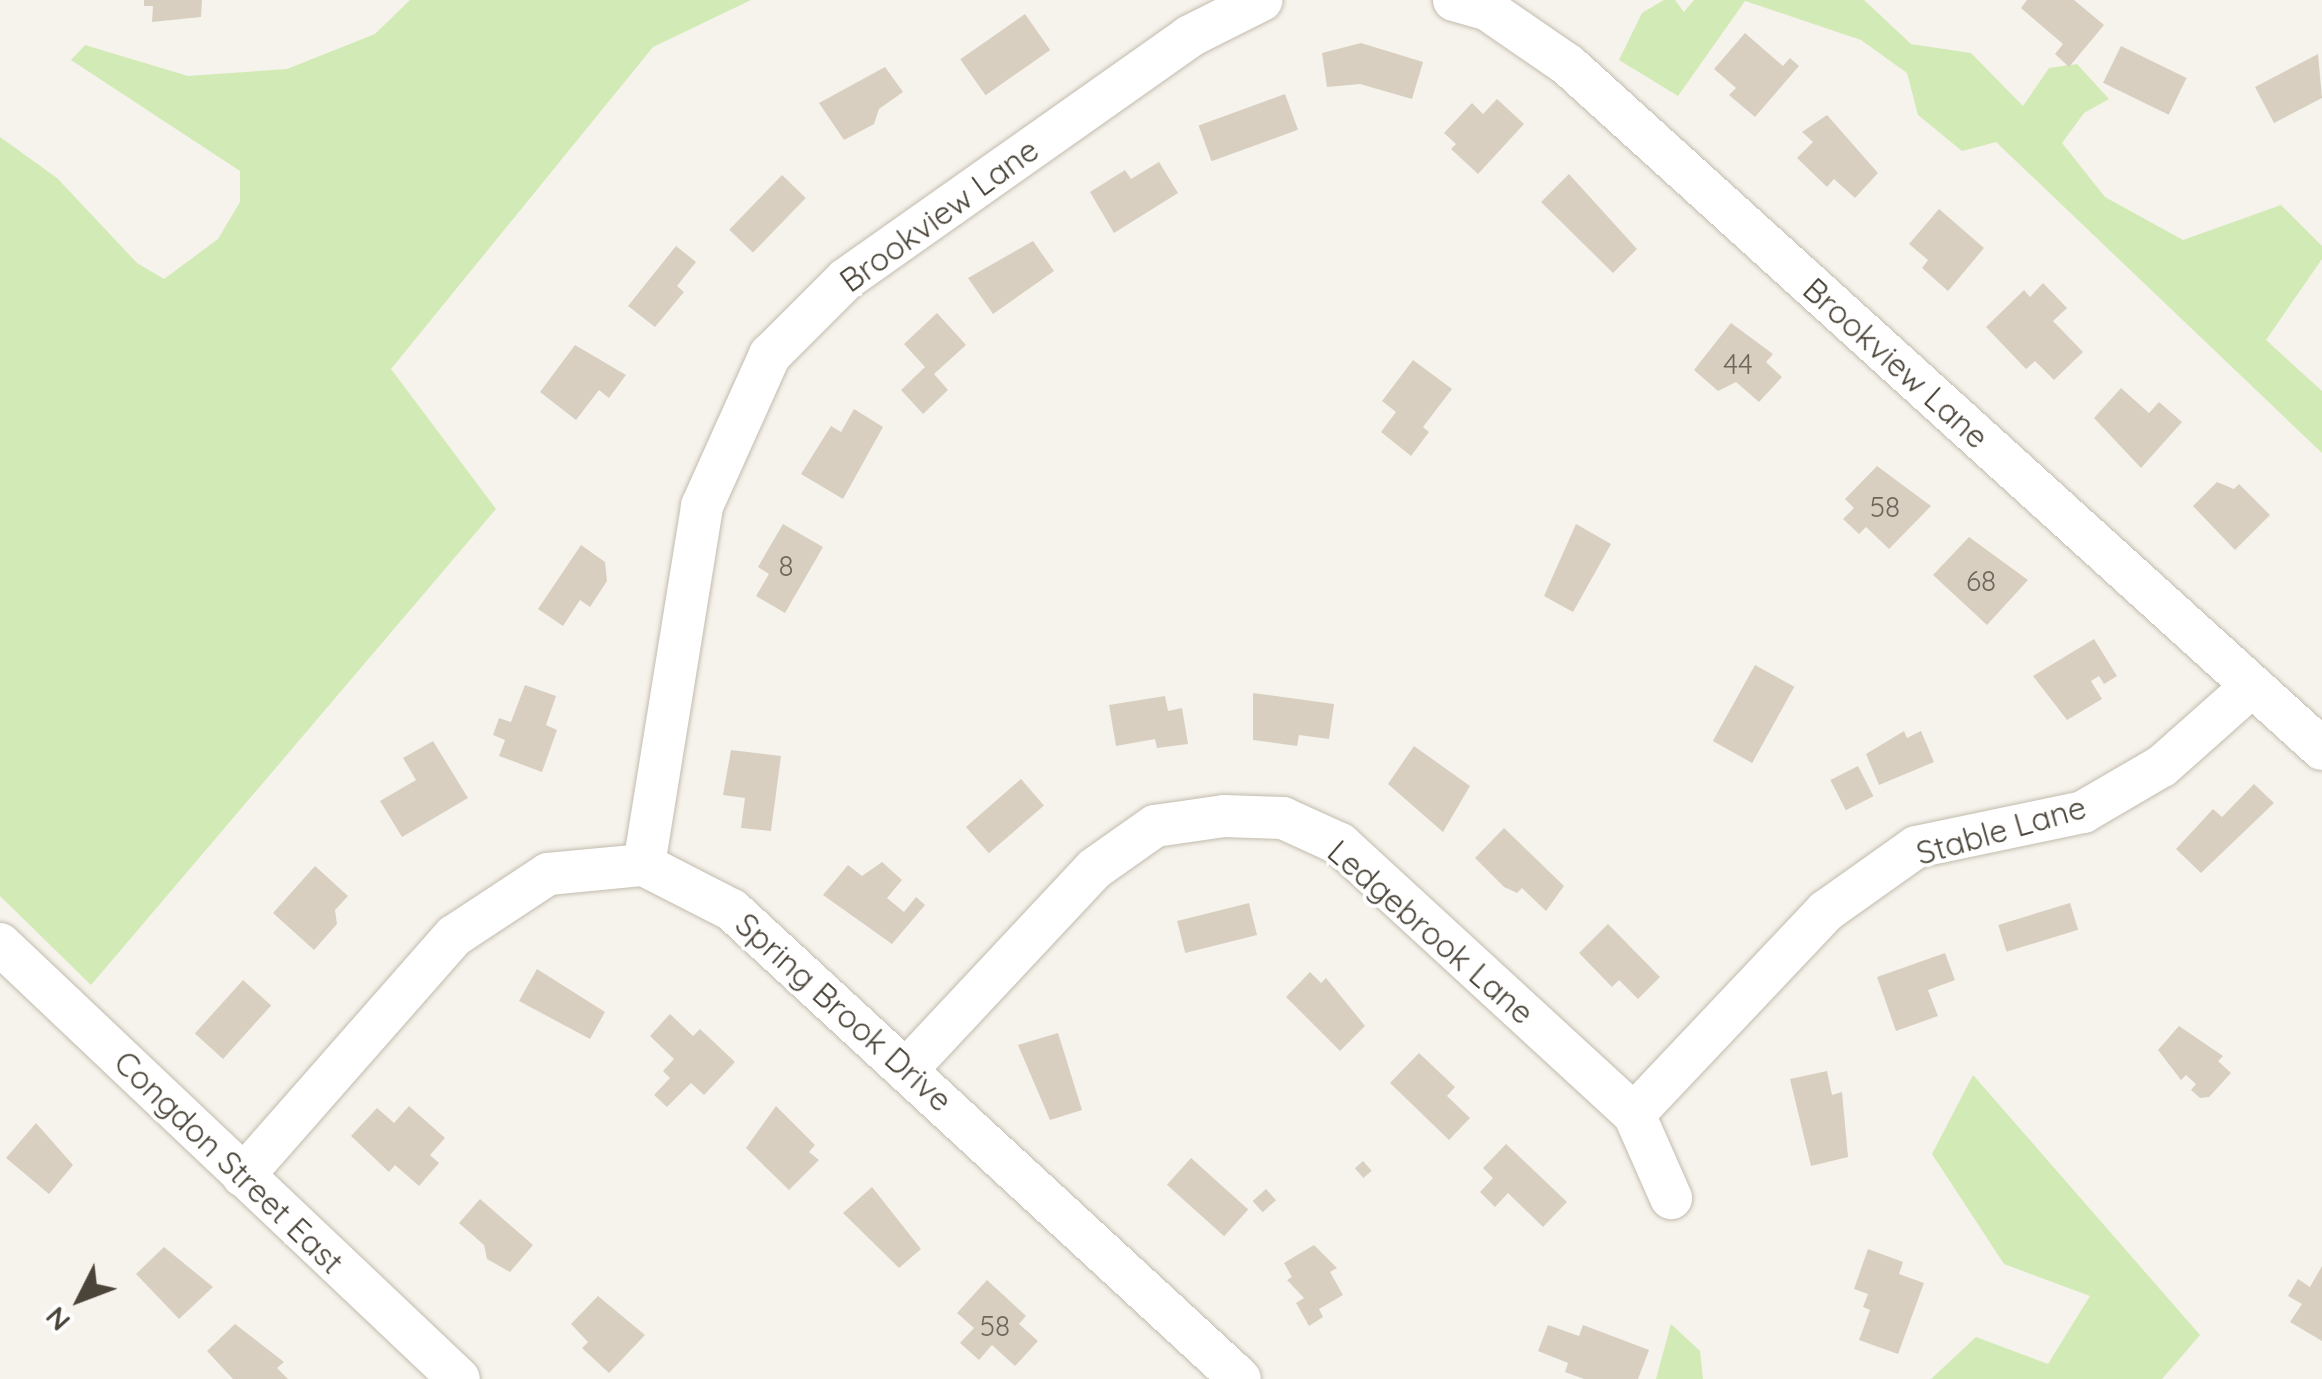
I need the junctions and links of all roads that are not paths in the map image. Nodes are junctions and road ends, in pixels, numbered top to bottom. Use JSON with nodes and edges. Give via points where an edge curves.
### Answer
{"nodes":[{"id":1,"x":1262,"y":0,"type":"edge"},
{"id":2,"x":1454,"y":0,"type":"edge"},
{"id":3,"x":2252,"y":686,"type":"junction"},
{"id":4,"x":2322,"y":749,"type":"edge"},
{"id":5,"x":644,"y":864,"type":"junction"},
{"id":6,"x":0,"y":944,"type":"edge"},
{"id":7,"x":908,"y":1069,"type":"junction"},
{"id":8,"x":1634,"y":1114,"type":"junction"},
{"id":9,"x":243,"y":1176,"type":"junction"},
{"id":10,"x":1671,"y":1198,"type":"dead end"},
{"id":11,"x":459,"y":1379,"type":"edge"},
{"id":12,"x":1240,"y":1379,"type":"edge"}],
"edges":[{"from":1,"to":5,"type":"street","name":"Brookview Lane","via":[[1190,36],[846,280],[770,355],[702,506]]},
{"from":2,"to":3,"type":"street","name":"Brookview Lane","via":[[1488,10],[1568,65]]},
{"from":3,"to":4,"type":"street","name":"Brookview Lane"},
{"from":3,"to":8,"type":"street","name":"Stable Lane","via":[[2162,766],[2082,812],[1916,847],[1826,911]]},
{"from":5,"to":7,"type":"street","name":"Spring Brook Drive","via":[[732,910]]},
{"from":5,"to":9,"type":"street","via":[[548,874],[454,936]]},
{"from":6,"to":9,"type":"street","name":"Congdon Street East"},
{"from":7,"to":8,"type":"street","name":"Ledgebrook Lane","via":[[1094,869],[1155,826],[1224,816],[1283,818],[1340,844]]},
{"from":7,"to":12,"type":"street","name":"Spring Brook Drive"},
{"from":8,"to":10,"type":"street","name":"Ledgebrook Lane"},
{"from":9,"to":11,"type":"street","name":"Congdon Street East"}]}
